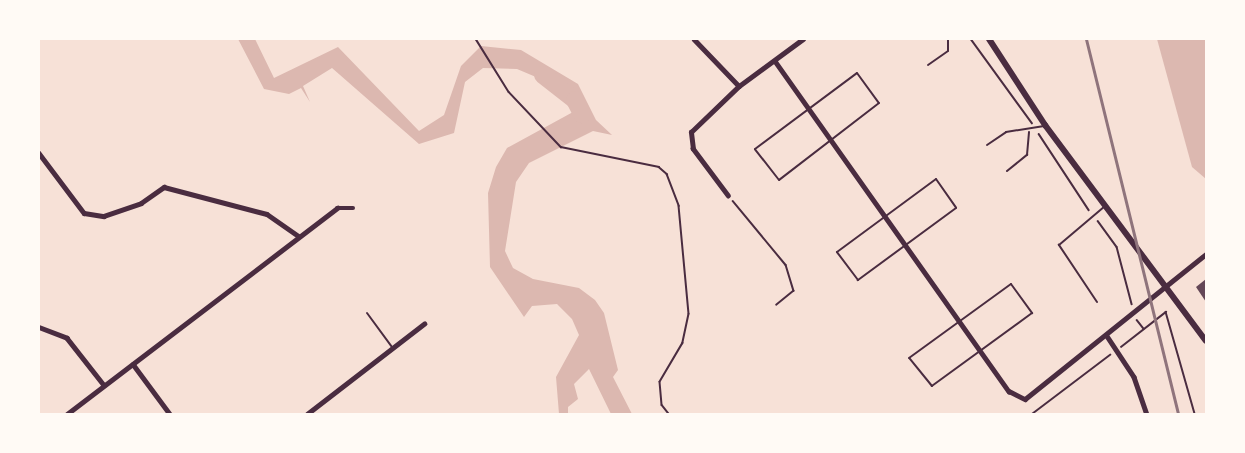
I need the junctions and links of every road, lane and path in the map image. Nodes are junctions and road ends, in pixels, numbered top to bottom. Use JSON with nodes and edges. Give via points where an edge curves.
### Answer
{"nodes":[{"id":1,"x":476,"y":39,"type":"edge"},
{"id":2,"x":694,"y":39,"type":"edge"},
{"id":3,"x":804,"y":39,"type":"edge"},
{"id":4,"x":948,"y":39,"type":"edge"},
{"id":5,"x":989,"y":39,"type":"edge"},
{"id":6,"x":775,"y":61,"type":"junction"},
{"id":7,"x":927,"y":65,"type":"dead end"},
{"id":8,"x":739,"y":86,"type":"junction"},
{"id":9,"x":808,"y":109,"type":"junction"},
{"id":10,"x":1045,"y":125,"type":"junction"},
{"id":11,"x":1029,"y":132,"type":"junction"},
{"id":12,"x":827,"y":138,"type":"junction"},
{"id":13,"x":987,"y":145,"type":"dead end"},
{"id":14,"x":39,"y":153,"type":"edge"},
{"id":15,"x":1007,"y":171,"type":"dead end"},
{"id":16,"x":728,"y":196,"type":"joint"},
{"id":17,"x":1105,"y":206,"type":"junction"},
{"id":18,"x":353,"y":208,"type":"dead end"},
{"id":19,"x":885,"y":216,"type":"junction"},
{"id":20,"x":1097,"y":221,"type":"dead end"},
{"id":21,"x":298,"y":236,"type":"junction"},
{"id":22,"x":905,"y":244,"type":"junction"},
{"id":23,"x":1206,"y":254,"type":"edge"},
{"id":24,"x":1164,"y":286,"type":"junction"},
{"id":25,"x":1097,"y":302,"type":"dead end"},
{"id":26,"x":777,"y":305,"type":"dead end"},
{"id":27,"x":1132,"y":307,"type":"dead end"},
{"id":28,"x":367,"y":313,"type":"dead end"},
{"id":29,"x":1137,"y":320,"type":"dead end"},
{"id":30,"x":960,"y":321,"type":"junction"},
{"id":31,"x":424,"y":324,"type":"dead end"},
{"id":32,"x":39,"y":327,"type":"edge"},
{"id":33,"x":1144,"y":329,"type":"junction"},
{"id":34,"x":1107,"y":336,"type":"junction"},
{"id":35,"x":1206,"y":341,"type":"edge"},
{"id":36,"x":1123,"y":345,"type":"dead end"},
{"id":37,"x":393,"y":348,"type":"junction"},
{"id":38,"x":982,"y":350,"type":"junction"},
{"id":39,"x":1110,"y":355,"type":"dead end"},
{"id":40,"x":132,"y":364,"type":"junction"},
{"id":41,"x":104,"y":385,"type":"junction"},
{"id":42,"x":67,"y":414,"type":"edge"},
{"id":43,"x":170,"y":414,"type":"edge"},
{"id":44,"x":307,"y":414,"type":"edge"},
{"id":45,"x":669,"y":414,"type":"edge"},
{"id":46,"x":1032,"y":414,"type":"edge"},
{"id":47,"x":1147,"y":414,"type":"edge"},
{"id":48,"x":1195,"y":414,"type":"edge"}],
"edges":[{"from":1,"to":45,"type":"path","via":[[492,69],[561,147],[660,167],[671,183],[679,206],[689,314],[683,343],[660,382],[662,405]]},
{"from":2,"to":8,"type":"street"},
{"from":3,"to":6,"type":"street"},
{"from":4,"to":7,"type":"lane","via":[[948,51]]},
{"from":5,"to":10,"type":"street"},
{"from":6,"to":8,"type":"street"},
{"from":6,"to":9,"type":"street"},
{"from":8,"to":16,"type":"street","via":[[691,132],[693,149]]},
{"from":9,"to":12,"type":"street"},
{"from":9,"to":12,"type":"lane","via":[[857,73],[879,103]]},
{"from":9,"to":12,"type":"lane","via":[[755,149],[779,180]]},
{"from":10,"to":11,"type":"lane"},
{"from":10,"to":17,"type":"street"},
{"from":11,"to":13,"type":"lane","via":[[1006,132]]},
{"from":11,"to":15,"type":"lane","via":[[1027,155]]},
{"from":12,"to":19,"type":"street"},
{"from":14,"to":21,"type":"street","via":[[84,213],[104,216],[164,187],[267,213]]},
{"from":16,"to":26,"type":"path","via":[[786,265],[794,291]]},
{"from":17,"to":24,"type":"street"},
{"from":17,"to":25,"type":"lane","via":[[1059,245]]},
{"from":18,"to":21,"type":"street","via":[[337,208]]},
{"from":19,"to":22,"type":"street"},
{"from":19,"to":22,"type":"lane","via":[[837,252],[858,280]]},
{"from":19,"to":22,"type":"lane","via":[[936,179],[956,208]]},
{"from":20,"to":27,"type":"path","via":[[1117,248]]},
{"from":21,"to":40,"type":"street"},
{"from":22,"to":30,"type":"street"},
{"from":23,"to":24,"type":"street"},
{"from":24,"to":34,"type":"street"},
{"from":24,"to":35,"type":"street"},
{"from":28,"to":37,"type":"lane"},
{"from":29,"to":33,"type":"path"},
{"from":30,"to":38,"type":"street"},
{"from":30,"to":38,"type":"lane","via":[[909,358],[932,386]]},
{"from":30,"to":38,"type":"lane","via":[[1011,284],[1032,313]]},
{"from":31,"to":37,"type":"street"},
{"from":32,"to":41,"type":"street","via":[[68,338]]},
{"from":33,"to":36,"type":"path"},
{"from":33,"to":48,"type":"path","via":[[1166,312]]},
{"from":34,"to":38,"type":"street","via":[[1025,399],[1009,391]]},
{"from":34,"to":47,"type":"street","via":[[1134,377]]},
{"from":37,"to":44,"type":"street"},
{"from":39,"to":46,"type":"path"},
{"from":40,"to":41,"type":"street"},
{"from":40,"to":43,"type":"street"},
{"from":41,"to":42,"type":"street"}]}
